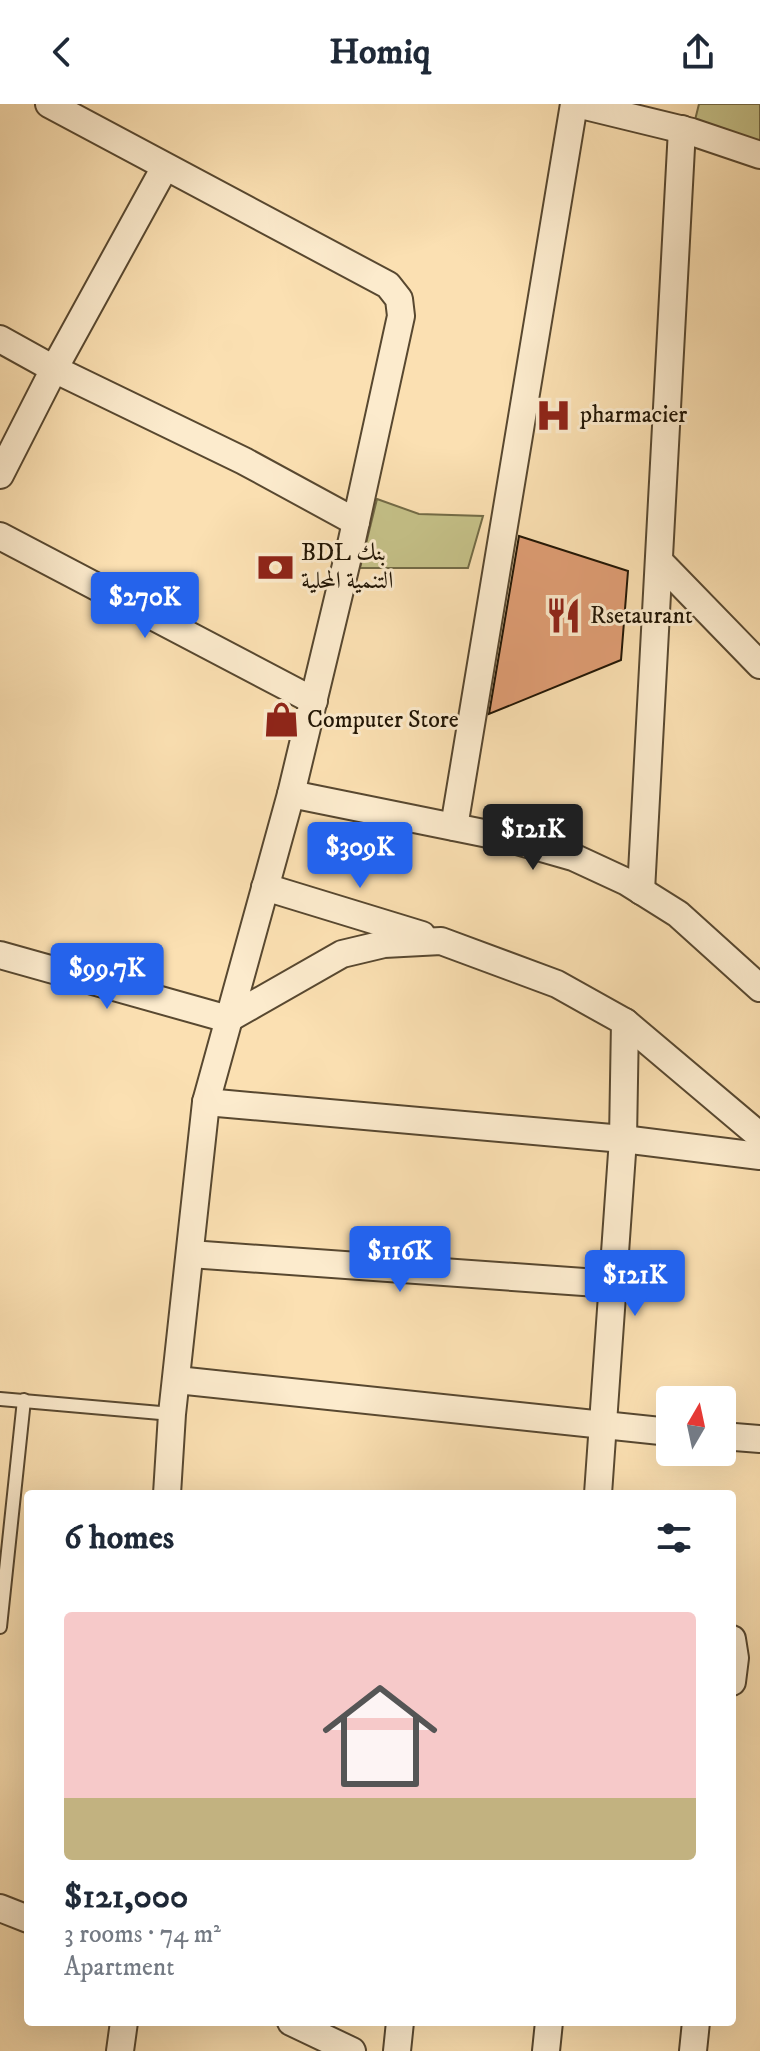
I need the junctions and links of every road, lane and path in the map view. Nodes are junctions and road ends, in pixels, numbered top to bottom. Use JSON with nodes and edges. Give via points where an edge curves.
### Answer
{"nodes":[{"id":1,"x":49,"y":104,"type":"edge"},
{"id":2,"x":575,"y":104,"type":"edge"},
{"id":3,"x":682,"y":129,"type":"junction"},
{"id":4,"x":760,"y":155,"type":"edge"},
{"id":5,"x":165,"y":167,"type":"junction"},
{"id":6,"x":0,"y":339,"type":"edge"},
{"id":7,"x":54,"y":369,"type":"junction"},
{"id":8,"x":0,"y":475,"type":"edge"},
{"id":9,"x":356,"y":522,"type":"junction"},
{"id":10,"x":0,"y":536,"type":"edge"},
{"id":11,"x":659,"y":561,"type":"junction"},
{"id":12,"x":760,"y":665,"type":"edge"},
{"id":13,"x":314,"y":701,"type":"junction"},
{"id":14,"x":291,"y":794,"type":"junction"},
{"id":15,"x":454,"y":827,"type":"junction"},
{"id":16,"x":265,"y":887,"type":"junction"},
{"id":17,"x":641,"y":891,"type":"junction"},
{"id":18,"x":441,"y":941,"type":"junction"},
{"id":19,"x":0,"y":955,"type":"edge"},
{"id":20,"x":760,"y":988,"type":"edge"},
{"id":21,"x":228,"y":1019,"type":"junction"},
{"id":22,"x":625,"y":1022,"type":"junction"},
{"id":23,"x":206,"y":1102,"type":"junction"},
{"id":24,"x":760,"y":1136,"type":"edge"},
{"id":25,"x":623,"y":1139,"type":"junction"},
{"id":26,"x":760,"y":1156,"type":"edge"},
{"id":27,"x":190,"y":1254,"type":"junction"},
{"id":28,"x":612,"y":1284,"type":"junction"},
{"id":29,"x":177,"y":1380,"type":"junction"},
{"id":30,"x":0,"y":1399,"type":"edge"},
{"id":31,"x":24,"y":1400,"type":"junction"},
{"id":32,"x":172,"y":1414,"type":"junction"},
{"id":33,"x":601,"y":1427,"type":"junction"},
{"id":34,"x":656,"y":1431,"type":"edge"},
{"id":35,"x":736,"y":1437,"type":"edge"},
{"id":36,"x":760,"y":1439,"type":"edge"},
{"id":37,"x":167,"y":1490,"type":"edge"},
{"id":38,"x":598,"y":1490,"type":"edge"},
{"id":39,"x":0,"y":1627,"type":"edge"},
{"id":40,"x":0,"y":1908,"type":"edge"},
{"id":41,"x":24,"y":1917,"type":"edge"},
{"id":42,"x":123,"y":2026,"type":"edge"},
{"id":43,"x":299,"y":2026,"type":"edge"},
{"id":44,"x":400,"y":2026,"type":"edge"},
{"id":45,"x":549,"y":2026,"type":"edge"},
{"id":46,"x":696,"y":2026,"type":"edge"},
{"id":47,"x":120,"y":2051,"type":"edge"},
{"id":48,"x":352,"y":2051,"type":"edge"},
{"id":49,"x":397,"y":2051,"type":"edge"},
{"id":50,"x":546,"y":2051,"type":"edge"},
{"id":51,"x":693,"y":2051,"type":"edge"}],
"edges":[{"from":1,"to":5,"type":"street"},
{"from":2,"to":3,"type":"street"},
{"from":2,"to":15,"type":"street"},
{"from":3,"to":4,"type":"street"},
{"from":3,"to":11,"type":"street"},
{"from":5,"to":7,"type":"street"},
{"from":5,"to":9,"type":"street","via":[[388,285],[399,299],[401,316]]},
{"from":6,"to":7,"type":"street"},
{"from":7,"to":8,"type":"street"},
{"from":7,"to":9,"type":"street"},
{"from":9,"to":13,"type":"street"},
{"from":10,"to":13,"type":"street"},
{"from":11,"to":12,"type":"street"},
{"from":11,"to":17,"type":"street"},
{"from":13,"to":14,"type":"street"},
{"from":14,"to":15,"type":"street"},
{"from":14,"to":16,"type":"street"},
{"from":15,"to":17,"type":"street","via":[[573,857]]},
{"from":16,"to":18,"type":"street"},
{"from":16,"to":21,"type":"street"},
{"from":17,"to":20,"type":"street","via":[[678,914]]},
{"from":18,"to":21,"type":"street","via":[[384,944],[342,954]]},
{"from":18,"to":22,"type":"street","via":[[557,984]]},
{"from":19,"to":21,"type":"street"},
{"from":21,"to":23,"type":"street"},
{"from":22,"to":24,"type":"street"},
{"from":22,"to":25,"type":"street"},
{"from":23,"to":25,"type":"street"},
{"from":23,"to":27,"type":"street"},
{"from":25,"to":26,"type":"street"},
{"from":25,"to":28,"type":"street"},
{"from":27,"to":28,"type":"street"},
{"from":27,"to":29,"type":"street"},
{"from":28,"to":33,"type":"street"},
{"from":29,"to":32,"type":"street"},
{"from":29,"to":33,"type":"street"},
{"from":30,"to":31,"type":"lane"},
{"from":31,"to":32,"type":"lane"},
{"from":31,"to":39,"type":"lane"},
{"from":32,"to":37,"type":"street"},
{"from":33,"to":34,"type":"street"},
{"from":33,"to":38,"type":"street"},
{"from":35,"to":36,"type":"street"},
{"from":40,"to":41,"type":"street"},
{"from":42,"to":47,"type":"street"},
{"from":43,"to":48,"type":"street"},
{"from":44,"to":49,"type":"street"},
{"from":45,"to":50,"type":"street"},
{"from":46,"to":51,"type":"street"}]}
